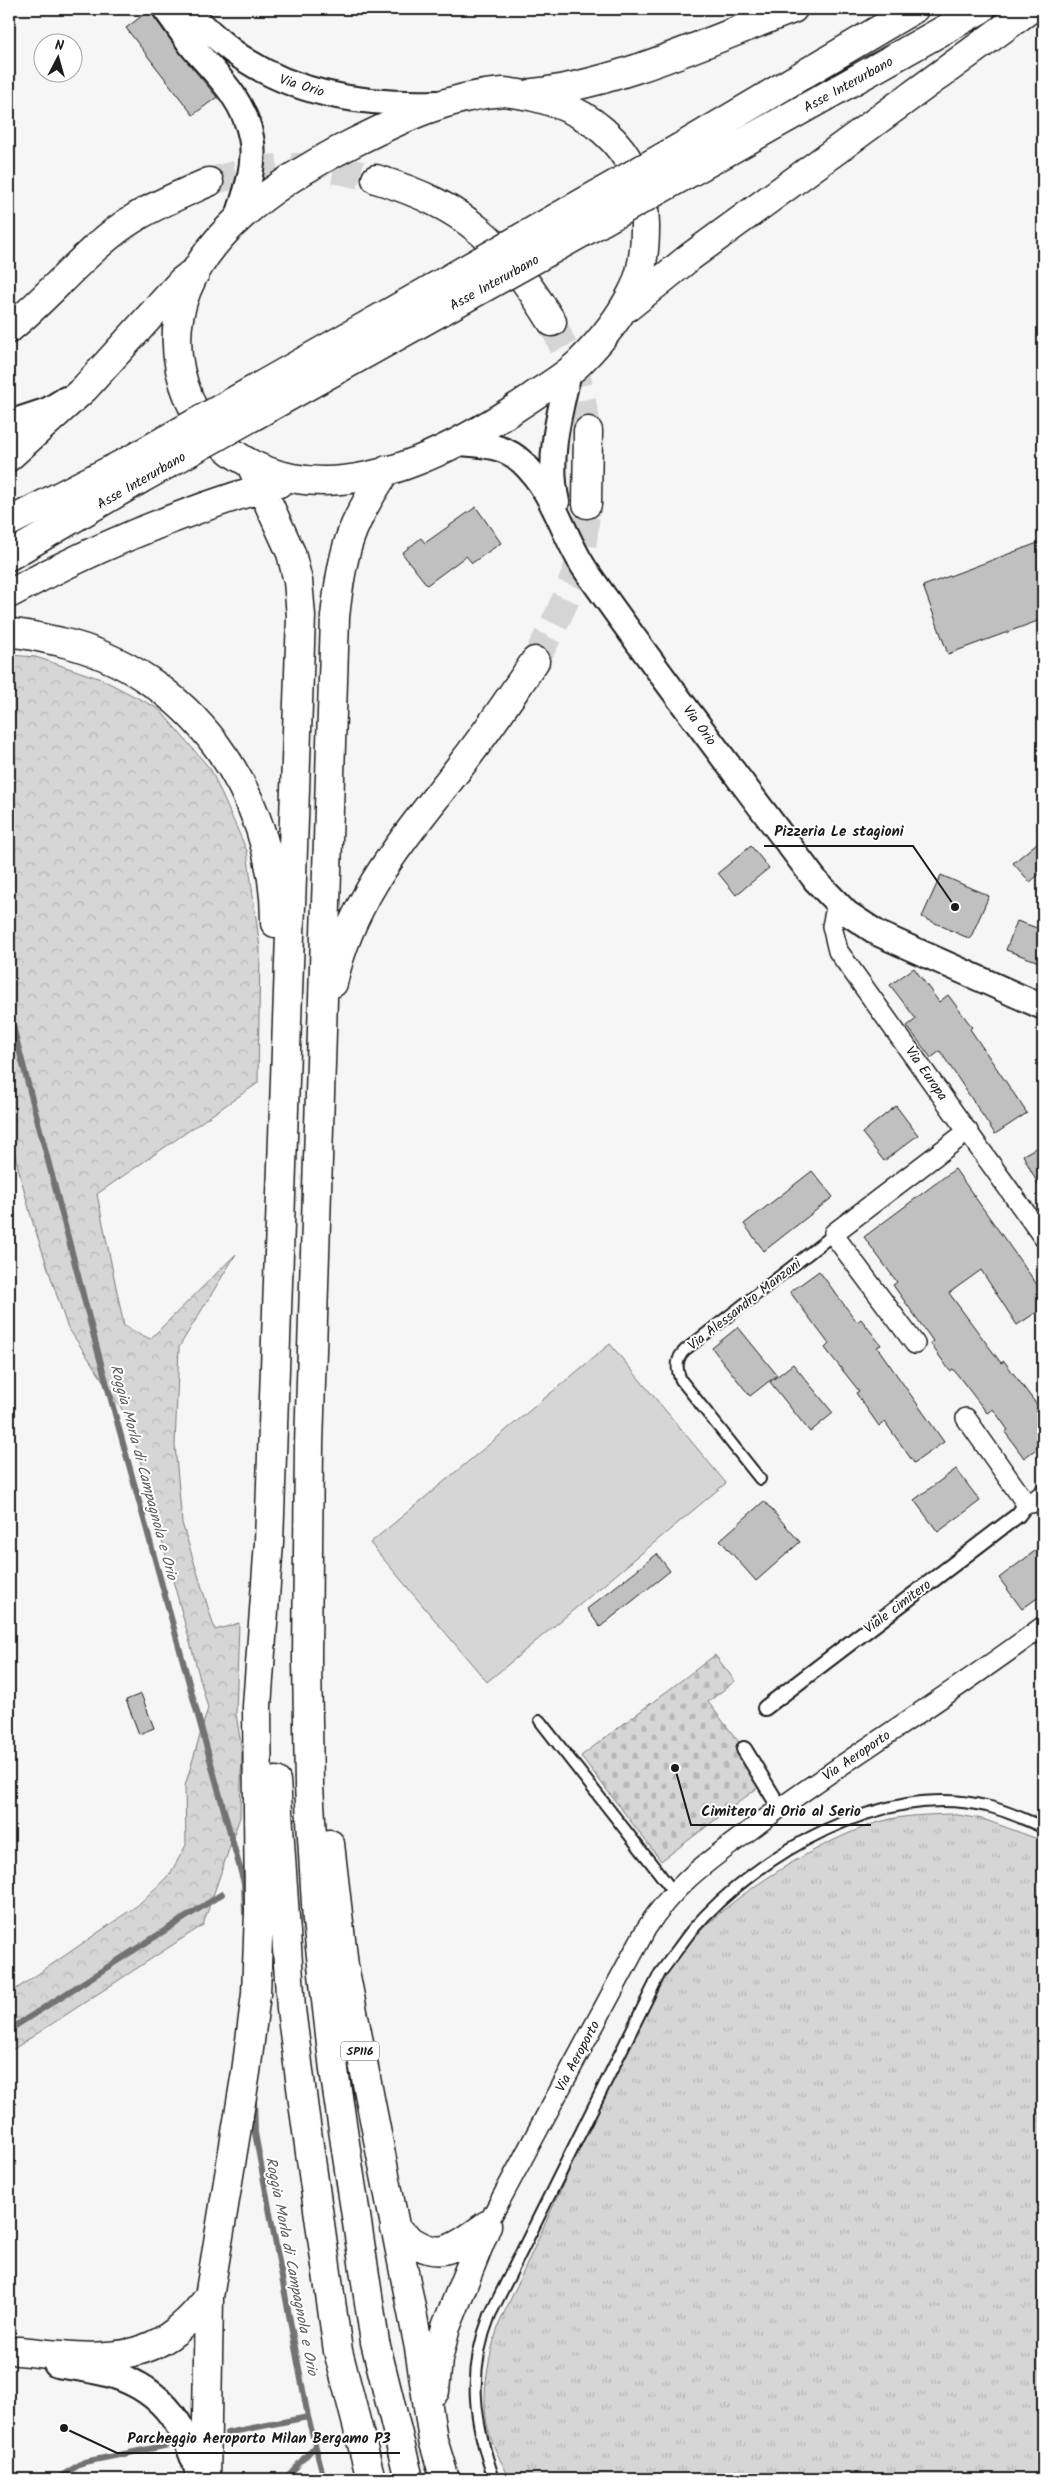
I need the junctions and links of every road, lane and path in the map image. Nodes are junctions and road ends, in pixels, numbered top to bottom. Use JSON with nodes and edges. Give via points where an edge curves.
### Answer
{"nodes":[{"id":1,"x":165,"y":9,"type":"edge"},
{"id":2,"x":186,"y":9,"type":"edge"},
{"id":3,"x":793,"y":9,"type":"edge"},
{"id":4,"x":914,"y":9,"type":"edge"},
{"id":5,"x":981,"y":9,"type":"edge"},
{"id":6,"x":1030,"y":9,"type":"edge"},
{"id":7,"x":527,"y":94,"type":"junction"},
{"id":8,"x":441,"y":103,"type":"junction"},
{"id":9,"x":686,"y":160,"type":"junction"},
{"id":10,"x":376,"y":179,"type":"tunnel mouth"},
{"id":11,"x":209,"y":182,"type":"tunnel mouth"},
{"id":12,"x":236,"y":219,"type":"junction"},
{"id":13,"x":194,"y":272,"type":"junction"},
{"id":14,"x":620,"y":315,"type":"junction"},
{"id":15,"x":552,"y":322,"type":"tunnel mouth"},
{"id":16,"x":9,"y":329,"type":"edge"},
{"id":17,"x":569,"y":372,"type":"junction"},
{"id":18,"x":84,"y":390,"type":"junction"},
{"id":19,"x":9,"y":424,"type":"edge"},
{"id":20,"x":588,"y":431,"type":"tunnel mouth"},
{"id":21,"x":459,"y":443,"type":"junction"},
{"id":22,"x":9,"y":457,"type":"edge"},
{"id":23,"x":134,"y":470,"type":"junction"},
{"id":24,"x":387,"y":470,"type":"junction"},
{"id":25,"x":257,"y":476,"type":"junction"},
{"id":26,"x":587,"y":504,"type":"tunnel mouth"},
{"id":27,"x":9,"y":522,"type":"edge"},
{"id":28,"x":570,"y":542,"type":"junction"},
{"id":29,"x":9,"y":556,"type":"edge"},
{"id":30,"x":9,"y":594,"type":"edge"},
{"id":31,"x":9,"y":633,"type":"edge"},
{"id":32,"x":535,"y":660,"type":"tunnel mouth"},
{"id":33,"x":837,"y":903,"type":"junction"},
{"id":34,"x":1043,"y":1007,"type":"edge"},
{"id":35,"x":321,"y":1041,"type":"junction"},
{"id":36,"x":968,"y":1131,"type":"junction"},
{"id":37,"x":282,"y":1168,"type":"junction"},
{"id":38,"x":834,"y":1234,"type":"junction"},
{"id":39,"x":1043,"y":1237,"type":"edge"},
{"id":40,"x":914,"y":1344,"type":"dead end"},
{"id":41,"x":966,"y":1418,"type":"dead end"},
{"id":42,"x":760,"y":1479,"type":"dead end"},
{"id":43,"x":1035,"y":1499,"type":"edge"},
{"id":44,"x":269,"y":1542,"type":"junction"},
{"id":45,"x":1043,"y":1626,"type":"edge"},
{"id":46,"x":307,"y":1659,"type":"junction"},
{"id":47,"x":765,"y":1708,"type":"dead end"},
{"id":48,"x":540,"y":1721,"type":"dead end"},
{"id":49,"x":744,"y":1749,"type":"dead end"},
{"id":50,"x":780,"y":1808,"type":"junction"},
{"id":51,"x":1043,"y":1827,"type":"edge"},
{"id":52,"x":673,"y":1891,"type":"junction"},
{"id":53,"x":487,"y":2225,"type":"junction"},
{"id":54,"x":396,"y":2229,"type":"junction"},
{"id":55,"x":209,"y":2297,"type":"junction"},
{"id":56,"x":13,"y":2349,"type":"edge"},
{"id":57,"x":433,"y":2440,"type":"junction"},
{"id":58,"x":202,"y":2479,"type":"edge"},
{"id":59,"x":206,"y":2479,"type":"edge"},
{"id":60,"x":371,"y":2479,"type":"edge"},
{"id":61,"x":409,"y":2479,"type":"edge"},
{"id":62,"x":444,"y":2479,"type":"edge"},
{"id":63,"x":494,"y":2479,"type":"edge"}],
"edges":[{"from":1,"to":12,"type":"street","via":[[235,96],[244,113],[252,139],[251,160],[248,184]]},
{"from":2,"to":8,"type":"street","name":"Via Orio","via":[[246,61],[286,82],[359,101]]},
{"from":3,"to":7,"type":"highway","via":[[625,73],[550,92]]},
{"from":4,"to":9,"type":"highway","name":"Asse Interurbano"},
{"from":5,"to":9,"type":"highway","name":"Asse Interurbano"},
{"from":6,"to":14,"type":"highway","via":[[690,257]]},
{"from":7,"to":8,"type":"highway","via":[[475,94]]},
{"from":7,"to":14,"type":"highway","via":[[572,109],[599,128],[627,157],[640,187],[645,214],[641,263],[635,289]]},
{"from":8,"to":12,"type":"highway","via":[[324,158],[264,196]]},
{"from":9,"to":23,"type":"highway","name":"Asse Interurbano","bridge":true},
{"from":10,"to":15,"type":"highway","via":[[427,197],[480,229],[513,264]]},
{"from":11,"to":16,"type":"highway","via":[[134,218],[102,242]]},
{"from":12,"to":13,"type":"highway","via":[[207,251]]},
{"from":13,"to":18,"type":"highway","via":[[182,281]]},
{"from":13,"to":25,"type":"highway","via":[[178,322],[178,347],[186,389],[197,415],[209,431]]},
{"from":14,"to":17,"type":"highway"},
{"from":17,"to":21,"type":"highway"},
{"from":17,"to":28,"type":"street","name":"Via Orio","via":[[552,464],[554,490]]},
{"from":18,"to":19,"type":"main road","via":[[48,411]]},
{"from":18,"to":22,"type":"highway"},
{"from":20,"to":26,"type":"highway"},
{"from":21,"to":24,"type":"highway"},
{"from":21,"to":28,"type":"street","name":"Via Orio","via":[[495,447],[521,461],[546,491]]},
{"from":23,"to":27,"type":"highway","name":"Asse Interurbano"},
{"from":23,"to":29,"type":"highway","name":"Asse Interurbano"},
{"from":24,"to":25,"type":"highway","via":[[350,480],[326,482]]},
{"from":24,"to":35,"type":"highway","via":[[357,518],[348,540],[340,578]]},
{"from":25,"to":30,"type":"highway"},
{"from":25,"to":37,"type":"highway","via":[[292,553],[301,616]]},
{"from":28,"to":33,"type":"street","name":"Via Orio","via":[[584,567],[726,761],[816,882]]},
{"from":31,"to":37,"type":"highway","via":[[84,648],[122,664],[162,688],[221,750],[243,788],[263,832],[271,867],[275,918],[271,1078],[273,1119]]},
{"from":32,"to":35,"type":"highway","via":[[470,754],[401,840],[378,875],[337,964]]},
{"from":33,"to":34,"type":"street","name":"Via Orio","via":[[879,934]]},
{"from":33,"to":36,"type":"street","name":"Via Europa","via":[[832,926],[838,951]]},
{"from":35,"to":46,"type":"highway","via":[[309,1445]]},
{"from":36,"to":38,"type":"street","name":"Via Alessandro Manzoni"},
{"from":36,"to":39,"type":"street","name":"Via Europa"},
{"from":37,"to":44,"type":"highway"},
{"from":38,"to":40,"type":"street"},
{"from":38,"to":42,"type":"lane","name":"Via Alessandro Manzoni","via":[[693,1344],[678,1360],[681,1380]]},
{"from":41,"to":43,"type":"street"},
{"from":43,"to":47,"type":"street","name":"Viale cimitero"},
{"from":44,"to":55,"type":"highway","via":[[257,1706],[256,1994]]},
{"from":44,"to":60,"type":"highway","via":[[276,1798],[291,2009],[338,2351]]},
{"from":45,"to":50,"type":"street","name":"Via Aeroporto"},
{"from":46,"to":54,"type":"highway","number":"SP116","via":[[316,1706],[344,1966]]},
{"from":46,"to":61,"type":"highway","via":[[316,1921],[334,2070],[375,2342]]},
{"from":48,"to":52,"type":"lane"},
{"from":49,"to":50,"type":"street"},
{"from":50,"to":52,"type":"street","name":"Via Aeroporto"},
{"from":51,"to":63,"type":"lane","via":[[986,1806],[929,1800],[891,1806],[817,1833],[771,1862],[725,1898],[692,1930],[660,1973],[481,2338],[475,2397],[482,2444]]},
{"from":52,"to":53,"type":"street","name":"Via Aeroporto","via":[[646,1929]]},
{"from":53,"to":54,"type":"highway","via":[[454,2249],[436,2250],[411,2242]]},
{"from":53,"to":57,"type":"highway","number":"SP116","via":[[452,2309],[440,2351]]},
{"from":54,"to":57,"type":"highway","number":"SP116"},
{"from":55,"to":56,"type":"highway","via":[[182,2326],[154,2344],[121,2357]]},
{"from":55,"to":59,"type":"highway"},
{"from":56,"to":58,"type":"main road","via":[[54,2364],[112,2374],[147,2390],[176,2418],[186,2434]]},
{"from":57,"to":62,"type":"highway","number":"SP116"}]}
